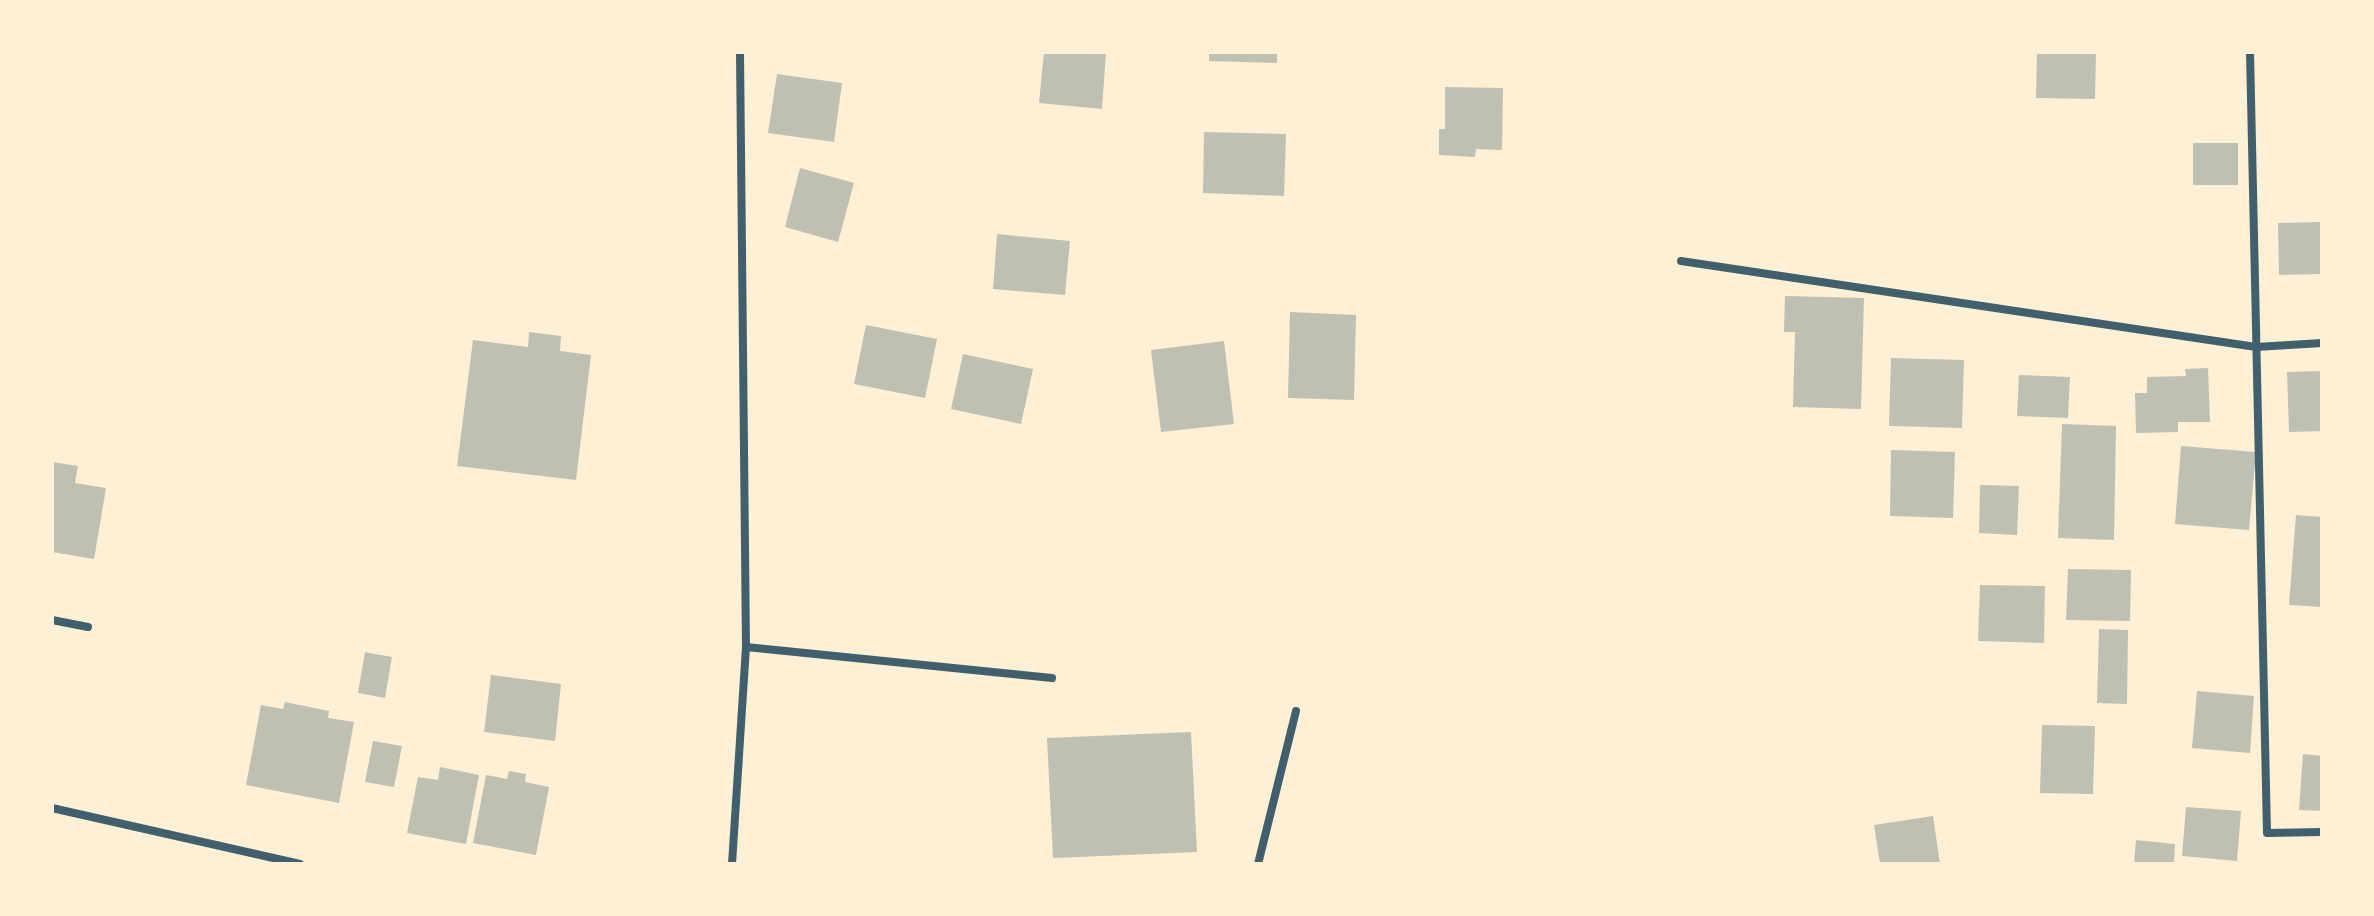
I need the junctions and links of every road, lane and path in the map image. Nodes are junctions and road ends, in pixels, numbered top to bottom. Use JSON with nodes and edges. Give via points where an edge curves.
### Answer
{"nodes":[{"id":1,"x":740,"y":52,"type":"edge"},
{"id":2,"x":2250,"y":52,"type":"edge"},
{"id":3,"x":1681,"y":261,"type":"dead end"},
{"id":4,"x":2322,"y":343,"type":"edge"},
{"id":5,"x":2256,"y":347,"type":"junction"},
{"id":6,"x":52,"y":620,"type":"edge"},
{"id":7,"x":88,"y":627,"type":"dead end"},
{"id":8,"x":746,"y":647,"type":"junction"},
{"id":9,"x":1052,"y":678,"type":"dead end"},
{"id":10,"x":1296,"y":711,"type":"dead end"},
{"id":11,"x":52,"y":808,"type":"edge"},
{"id":12,"x":2322,"y":832,"type":"edge"},
{"id":13,"x":300,"y":864,"type":"edge"},
{"id":14,"x":732,"y":864,"type":"edge"},
{"id":15,"x":1258,"y":864,"type":"edge"}],
"edges":[{"from":1,"to":8,"type":"street"},
{"from":2,"to":5,"type":"street"},
{"from":3,"to":5,"type":"street"},
{"from":4,"to":5,"type":"street"},
{"from":5,"to":12,"type":"street","via":[[2267,833]]},
{"from":6,"to":7,"type":"street"},
{"from":8,"to":9,"type":"street"},
{"from":8,"to":14,"type":"street"},
{"from":10,"to":15,"type":"street"},
{"from":11,"to":13,"type":"street"}]}
